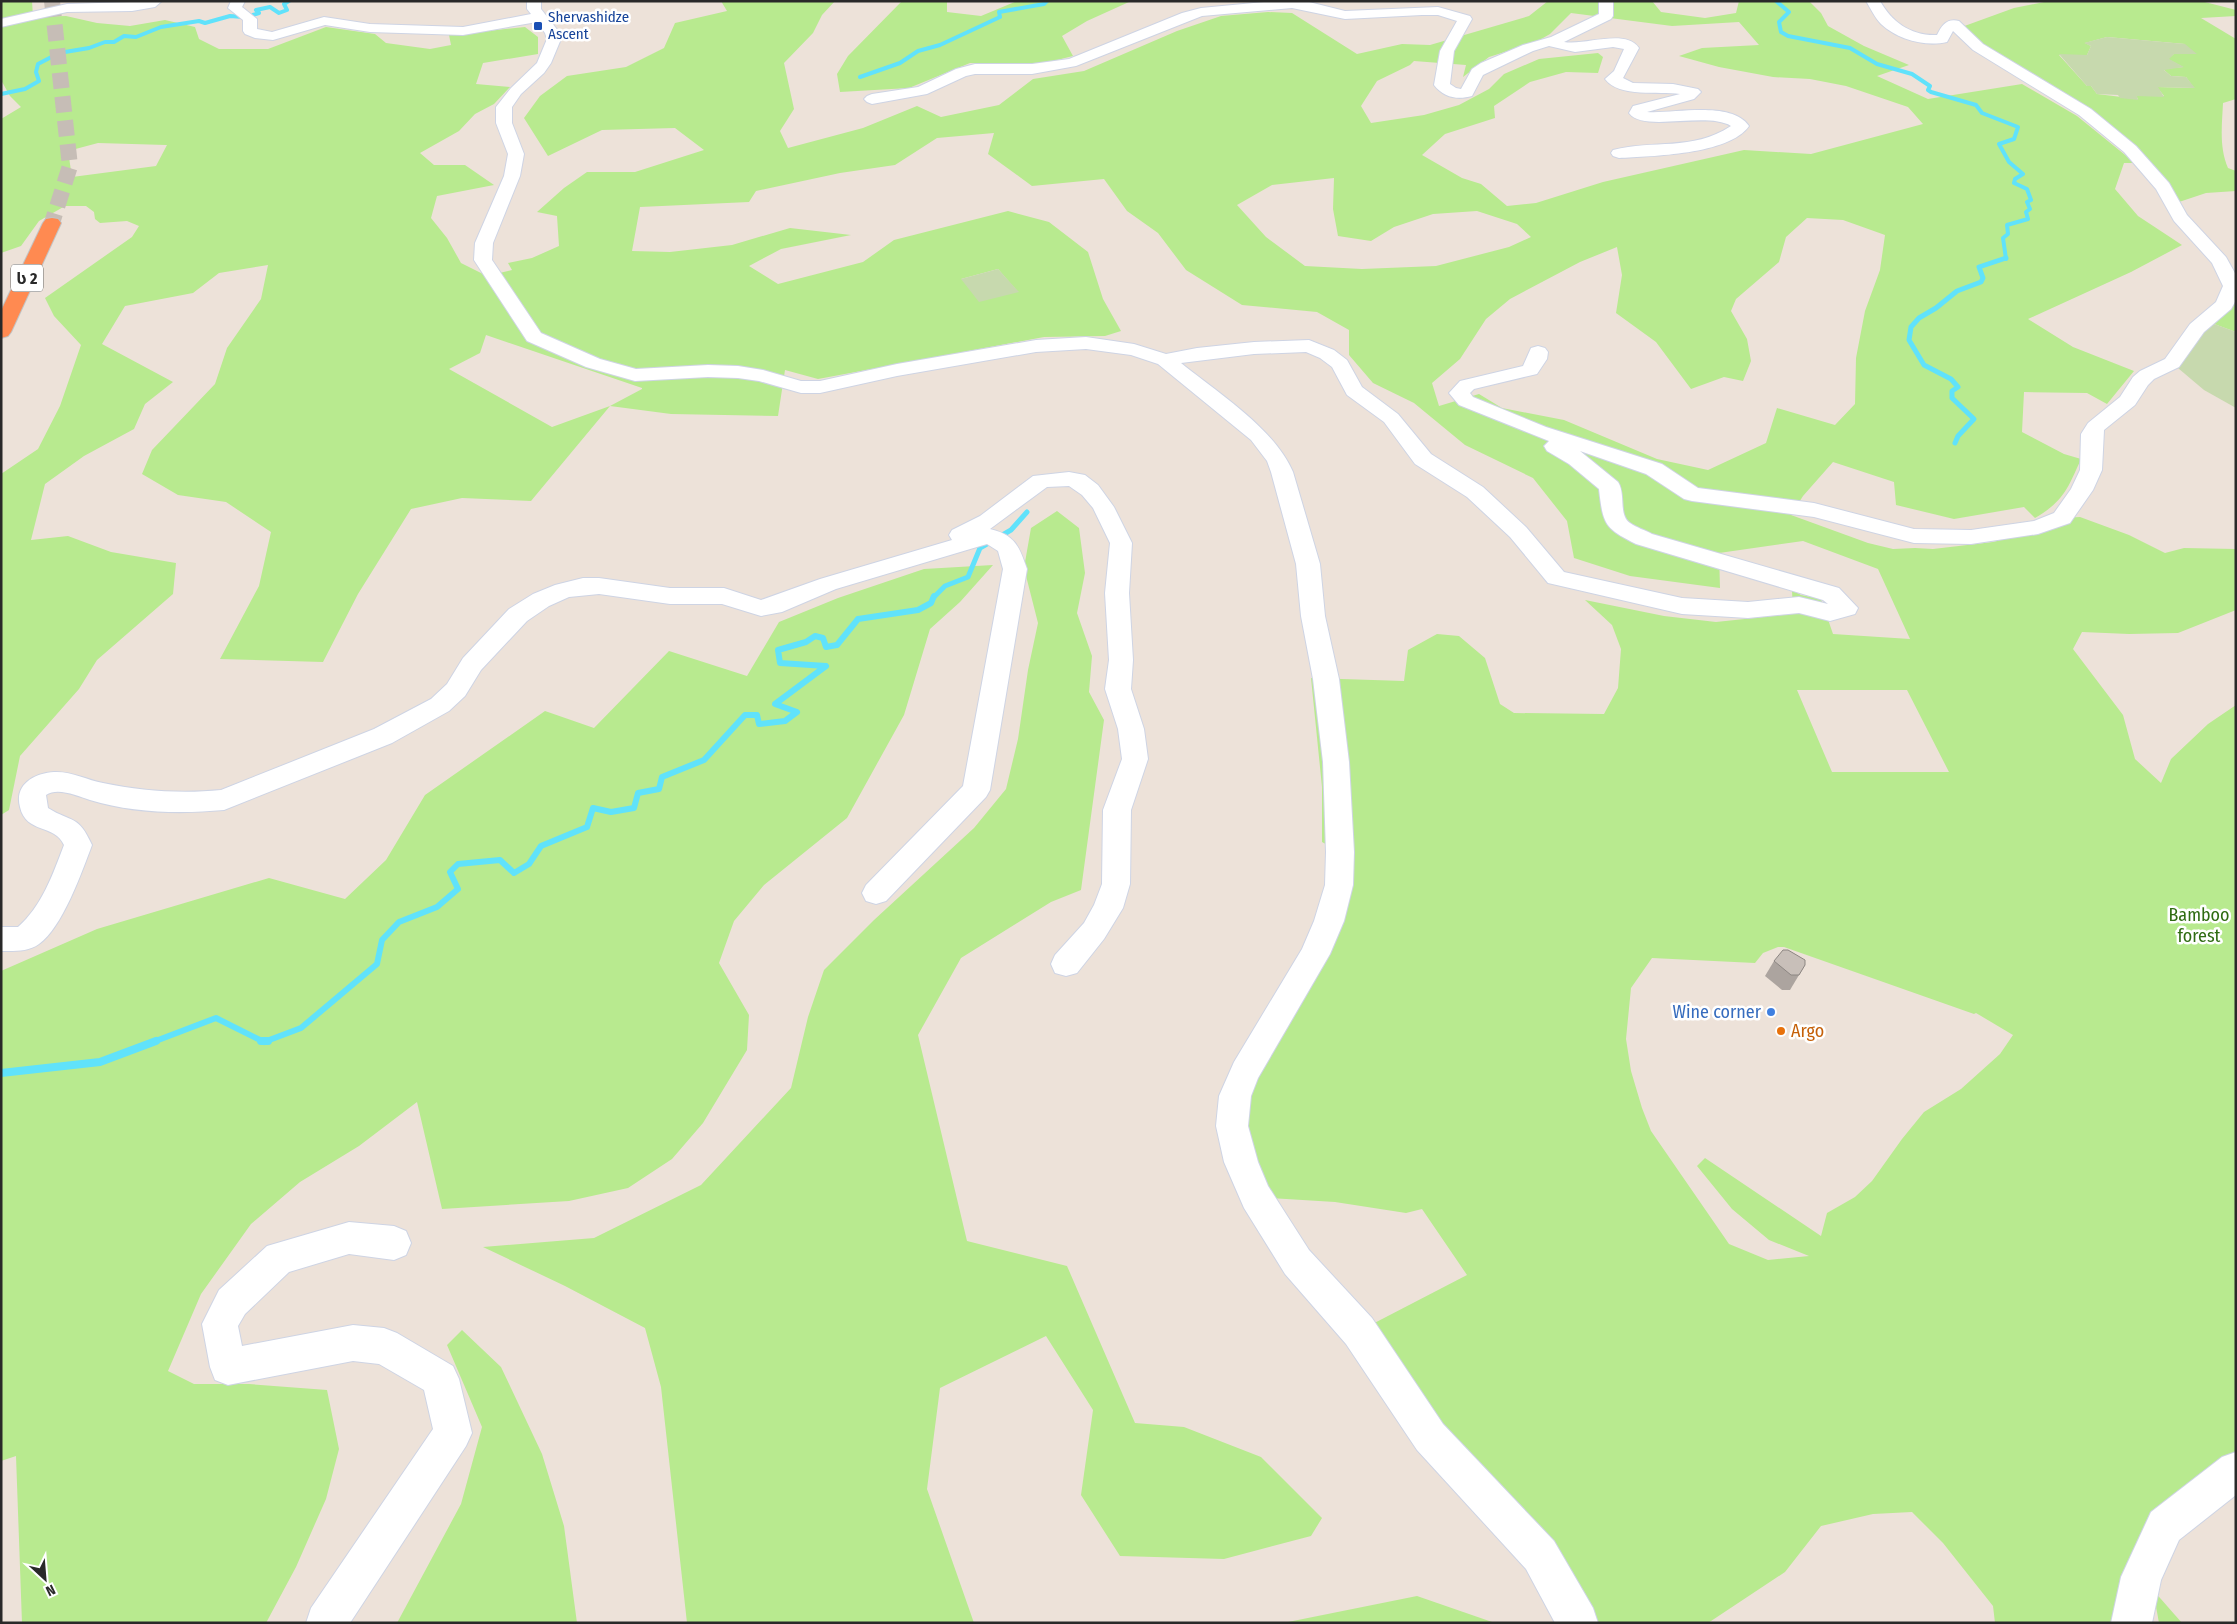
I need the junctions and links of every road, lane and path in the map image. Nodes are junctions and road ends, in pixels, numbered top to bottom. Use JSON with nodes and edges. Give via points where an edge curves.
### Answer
{"nodes":[{"id":1,"x":44,"y":1,"type":"edge"},
{"id":2,"x":155,"y":1,"type":"edge"},
{"id":3,"x":238,"y":1,"type":"edge"},
{"id":4,"x":1606,"y":1,"type":"edge"},
{"id":5,"x":1873,"y":1,"type":"edge"},
{"id":6,"x":25,"y":4,"type":"dead end"},
{"id":7,"x":537,"y":9,"type":"edge"},
{"id":8,"x":1,"y":22,"type":"edge"},
{"id":9,"x":1556,"y":40,"type":"junction"},
{"id":10,"x":872,"y":99,"type":"dead end"},
{"id":11,"x":1618,"y":153,"type":"dead end"},
{"id":12,"x":52,"y":223,"type":"tunnel mouth"},
{"id":13,"x":2234,"y":291,"type":"edge"},
{"id":14,"x":1,"y":332,"type":"edge"},
{"id":15,"x":1538,"y":352,"type":"dead end"},
{"id":16,"x":1165,"y":360,"type":"junction"},
{"id":17,"x":1539,"y":431,"type":"junction"},
{"id":18,"x":861,"y":574,"type":"junction"},
{"id":19,"x":876,"y":893,"type":"dead end"},
{"id":20,"x":1,"y":939,"type":"edge"},
{"id":21,"x":1066,"y":964,"type":"dead end"},
{"id":22,"x":394,"y":1243,"type":"dead end"},
{"id":23,"x":2236,"y":1471,"type":"edge"},
{"id":24,"x":326,"y":1623,"type":"edge"},
{"id":25,"x":1578,"y":1623,"type":"edge"},
{"id":26,"x":2131,"y":1623,"type":"edge"}],
"edges":[{"from":1,"to":6,"type":"street"},
{"from":2,"to":8,"type":"street","via":[[132,7],[68,8]]},
{"from":3,"to":7,"type":"street","via":[[235,8],[250,19],[250,31],[263,36],[284,34],[324,20],[370,28],[463,31]]},
{"from":4,"to":9,"type":"street","via":[[1606,16]]},
{"from":5,"to":13,"type":"street","via":[[1881,15],[1906,33],[1942,39],[1948,27],[1954,24],[1978,47],[2085,112],[2130,149],[2159,182],[2180,217],[2220,261]]},
{"from":7,"to":16,"type":"street","via":[[554,39],[539,70],[504,107],[504,123],[516,154],[512,176],[482,255],[528,330],[542,342],[593,363],[634,375],[738,372],[801,387],[1036,346],[1086,343],[1134,350]]},
{"from":9,"to":10,"type":"street","via":[[1486,66],[1477,72],[1467,93],[1459,94],[1450,93],[1442,85],[1447,51],[1465,19],[1454,14],[1412,11],[1344,15],[1306,4],[1220,10],[1187,16],[1071,63],[1032,69],[975,69],[961,72],[922,91]]},
{"from":9,"to":11,"type":"street","via":[[1555,44],[1567,48],[1608,42],[1629,45],[1632,48],[1620,73],[1613,79],[1620,85],[1637,89],[1683,88],[1693,92],[1689,96],[1639,109],[1637,113],[1647,117],[1716,116],[1737,121],[1741,126],[1732,134],[1704,143]]},
{"from":12,"to":14,"type":"highway","number":"ს 2"},
{"from":13,"to":17,"type":"street","via":[[2224,305],[2197,328],[2172,363],[2147,375],[2128,401],[2095,427],[2091,470],[2082,490],[2062,518],[2038,528],[1971,537],[1914,536],[1814,510],[1692,494],[1654,469]]},
{"from":15,"to":17,"type":"street","via":[[1538,359],[1530,370],[1467,385],[1459,393],[1466,401]]},
{"from":16,"to":17,"type":"street","via":[[1254,348],[1309,346],[1327,354],[1340,364],[1354,391],[1391,418],[1423,459],[1475,492],[1518,532],[1556,578],[1682,606],[1748,610],[1799,605],[1830,613],[1846,608],[1831,594],[1644,539],[1620,527],[1613,516],[1610,487],[1577,459],[1542,439]]},
{"from":16,"to":25,"type":"street","via":[[1258,436],[1277,460],[1308,564],[1336,762],[1339,885],[1315,954],[1249,1064],[1235,1096],[1232,1126],[1241,1162],[1256,1197],[1296,1262],[1359,1331],[1430,1437],[1540,1555]]},
{"from":18,"to":19,"type":"street","via":[[990,536],[1008,546],[1014,569],[976,790]]},
{"from":18,"to":20,"type":"street","via":[[762,608],[724,596],[670,596],[599,586],[563,590],[533,605],[500,632],[472,664],[456,690],[440,704],[383,736],[224,800],[204,803],[148,799],[56,782],[42,784],[32,797],[35,812],[40,819],[68,827],[76,836],[78,845],[49,910],[35,930],[15,940]]},
{"from":18,"to":21,"type":"street","via":[[954,538],[988,521],[1041,481],[1055,478],[1077,480],[1103,507],[1121,543],[1118,689],[1131,729],[1135,759],[1117,810],[1116,884],[1108,908],[1094,931]]},
{"from":22,"to":24,"type":"street","via":[[349,1238],[279,1258],[232,1302],[220,1324],[228,1367],[353,1343],[384,1346],[440,1379],[454,1433]]},
{"from":23,"to":26,"type":"street","via":[[2165,1526],[2141,1577]]}]}
